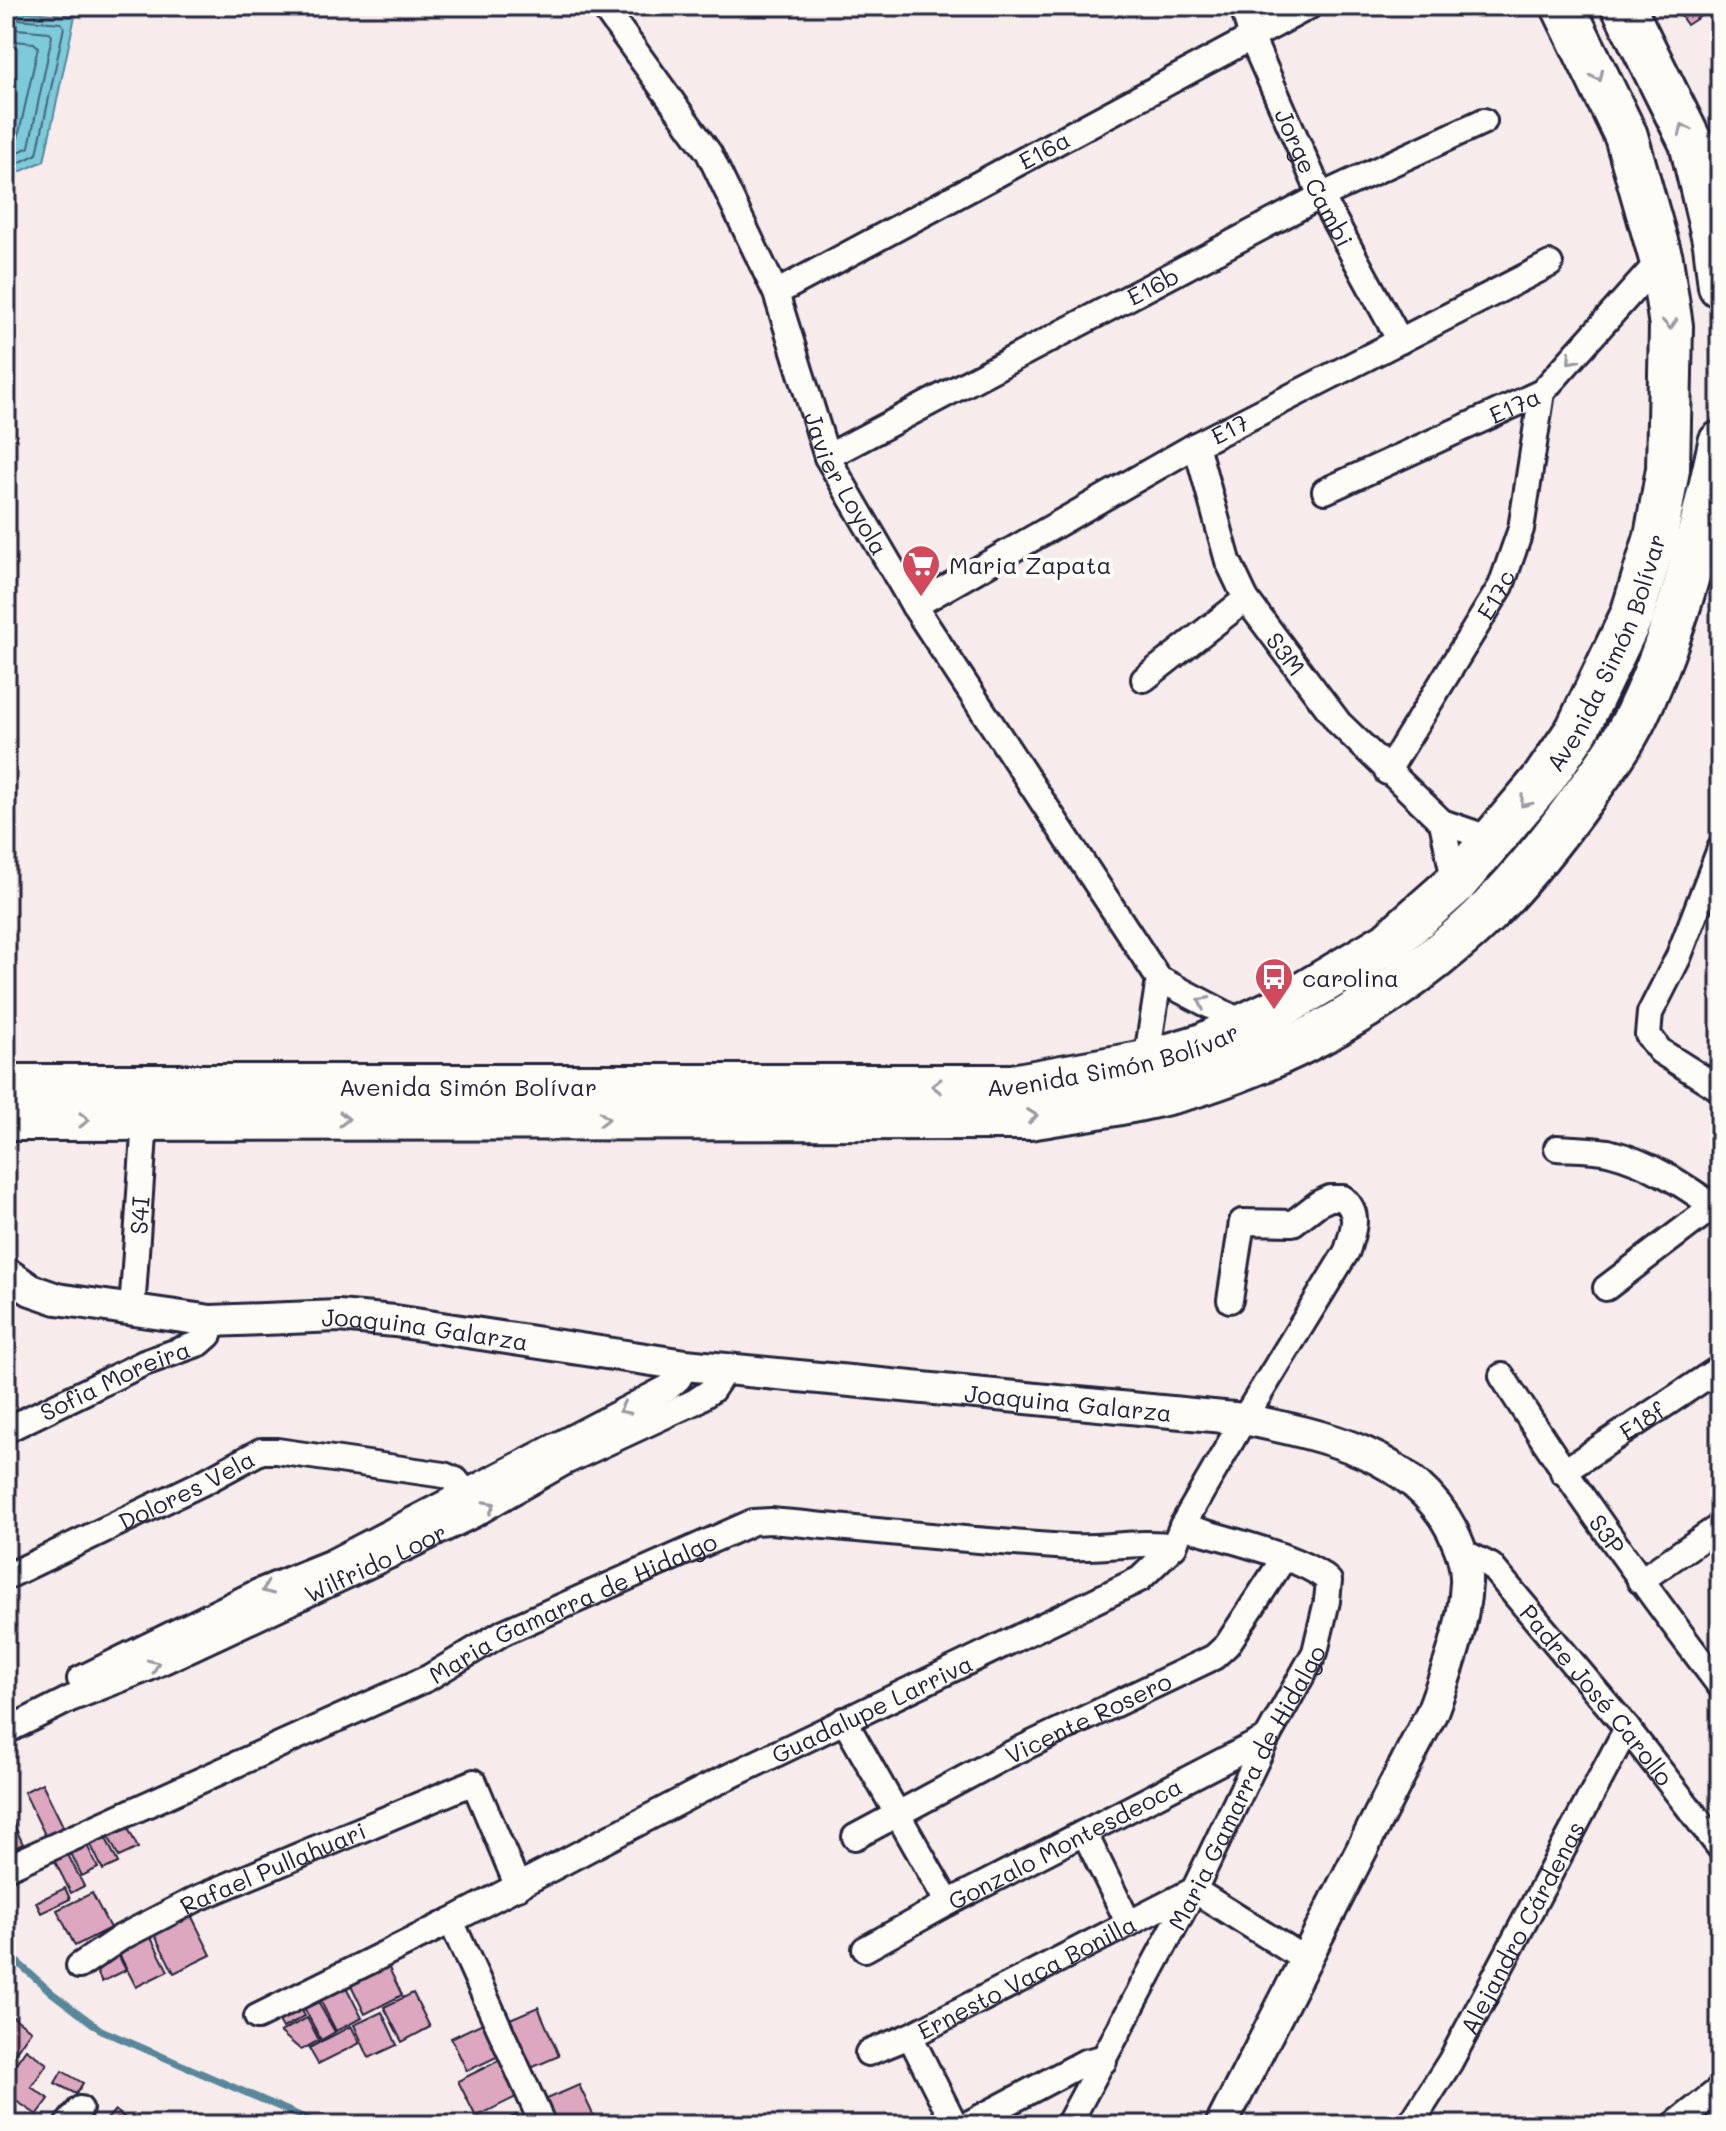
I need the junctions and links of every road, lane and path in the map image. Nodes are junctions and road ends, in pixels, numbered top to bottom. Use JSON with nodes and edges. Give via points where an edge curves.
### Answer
{"nodes":[{"id":1,"x":603,"y":6,"type":"edge"},
{"id":2,"x":1243,"y":6,"type":"edge"},
{"id":3,"x":1310,"y":6,"type":"edge"},
{"id":4,"x":1563,"y":6,"type":"edge"},
{"id":5,"x":1623,"y":6,"type":"edge"},
{"id":6,"x":1252,"y":39,"type":"junction"},
{"id":7,"x":1484,"y":121,"type":"dead end"},
{"id":8,"x":1321,"y":196,"type":"junction"},
{"id":9,"x":1718,"y":243,"type":"edge"},
{"id":10,"x":1661,"y":259,"type":"junction"},
{"id":11,"x":1550,"y":264,"type":"dead end"},
{"id":12,"x":1720,"y":286,"type":"edge"},
{"id":13,"x":776,"y":293,"type":"junction"},
{"id":14,"x":1400,"y":341,"type":"junction"},
{"id":15,"x":1542,"y":392,"type":"junction"},
{"id":16,"x":1720,"y":443,"type":"edge"},
{"id":17,"x":1196,"y":445,"type":"junction"},
{"id":18,"x":827,"y":457,"type":"junction"},
{"id":19,"x":1325,"y":491,"type":"dead end"},
{"id":20,"x":1246,"y":599,"type":"junction"},
{"id":21,"x":914,"y":606,"type":"junction"},
{"id":22,"x":1144,"y":679,"type":"dead end"},
{"id":23,"x":1387,"y":772,"type":"junction"},
{"id":24,"x":1442,"y":822,"type":"junction"},
{"id":25,"x":1494,"y":840,"type":"junction"},
{"id":26,"x":1720,"y":849,"type":"edge"},
{"id":27,"x":1455,"y":884,"type":"junction"},
{"id":28,"x":1159,"y":979,"type":"junction"},
{"id":29,"x":1247,"y":1025,"type":"junction"},
{"id":30,"x":1146,"y":1062,"type":"junction"},
{"id":31,"x":6,"y":1086,"type":"edge"},
{"id":32,"x":1720,"y":1089,"type":"edge"},
{"id":33,"x":6,"y":1119,"type":"edge"},
{"id":34,"x":145,"y":1120,"type":"junction"},
{"id":35,"x":1557,"y":1148,"type":"dead end"},
{"id":36,"x":1717,"y":1208,"type":"edge"},
{"id":37,"x":6,"y":1273,"type":"edge"},
{"id":38,"x":1606,"y":1288,"type":"dead end"},
{"id":39,"x":1230,"y":1300,"type":"dead end"},
{"id":40,"x":132,"y":1311,"type":"junction"},
{"id":41,"x":211,"y":1321,"type":"junction"},
{"id":42,"x":685,"y":1365,"type":"junction"},
{"id":43,"x":1720,"y":1368,"type":"edge"},
{"id":44,"x":726,"y":1369,"type":"junction"},
{"id":45,"x":1502,"y":1376,"type":"dead end"},
{"id":46,"x":1244,"y":1419,"type":"junction"},
{"id":47,"x":6,"y":1430,"type":"edge"},
{"id":48,"x":1563,"y":1472,"type":"junction"},
{"id":49,"x":465,"y":1491,"type":"junction"},
{"id":50,"x":1720,"y":1526,"type":"edge"},
{"id":51,"x":1178,"y":1536,"type":"junction"},
{"id":52,"x":1463,"y":1552,"type":"junction"},
{"id":53,"x":1284,"y":1558,"type":"junction"},
{"id":54,"x":6,"y":1577,"type":"edge"},
{"id":55,"x":1640,"y":1581,"type":"junction"},
{"id":56,"x":1720,"y":1686,"type":"edge"},
{"id":57,"x":6,"y":1714,"type":"edge"},
{"id":58,"x":844,"y":1720,"type":"junction"},
{"id":59,"x":1627,"y":1728,"type":"junction"},
{"id":60,"x":6,"y":1731,"type":"edge"},
{"id":61,"x":1267,"y":1738,"type":"junction"},
{"id":62,"x":899,"y":1814,"type":"junction"},
{"id":63,"x":1085,"y":1834,"type":"junction"},
{"id":64,"x":855,"y":1837,"type":"dead end"},
{"id":65,"x":1720,"y":1848,"type":"edge"},
{"id":66,"x":6,"y":1868,"type":"edge"},
{"id":67,"x":518,"y":1887,"type":"junction"},
{"id":68,"x":1194,"y":1890,"type":"junction"},
{"id":69,"x":948,"y":1903,"type":"junction"},
{"id":70,"x":451,"y":1921,"type":"junction"},
{"id":71,"x":1129,"y":1924,"type":"junction"},
{"id":72,"x":865,"y":1949,"type":"dead end"},
{"id":73,"x":1304,"y":1959,"type":"junction"},
{"id":74,"x":79,"y":1966,"type":"dead end"},
{"id":75,"x":257,"y":2017,"type":"dead end"},
{"id":76,"x":910,"y":2036,"type":"junction"},
{"id":77,"x":868,"y":2053,"type":"dead end"},
{"id":78,"x":1104,"y":2061,"type":"junction"},
{"id":79,"x":1720,"y":2089,"type":"edge"},
{"id":80,"x":1412,"y":2123,"type":"edge"},
{"id":81,"x":543,"y":2125,"type":"edge"},
{"id":82,"x":955,"y":2125,"type":"edge"},
{"id":83,"x":966,"y":2125,"type":"edge"},
{"id":84,"x":1068,"y":2125,"type":"edge"},
{"id":85,"x":1221,"y":2125,"type":"edge"},
{"id":86,"x":1674,"y":2125,"type":"edge"}],
"edges":[{"from":1,"to":13,"type":"street","name":"Javier Loyola","via":[[709,153]]},
{"from":2,"to":6,"type":"street","name":"Jorge Cambi"},
{"from":3,"to":6,"type":"street","name":"E16a"},
{"from":4,"to":10,"type":"highway","name":"Avenida Simón Bolívar","one_way":true,"via":[[1626,136]]},
{"from":9,"to":5,"type":"highway","one_way":true,"via":[[1691,143]]},
{"from":6,"to":8,"type":"street","name":"Jorge Cambi"},
{"from":6,"to":13,"type":"street","name":"E16a"},
{"from":7,"to":8,"type":"street","name":"E16b"},
{"from":8,"to":14,"type":"street","name":"Jorge Cambi"},
{"from":8,"to":18,"type":"street","name":"E16b"},
{"from":9,"to":12,"type":"highway"},
{"from":10,"to":15,"type":"street","name":"E17a","one_way":true},
{"from":10,"to":25,"type":"highway","name":"Avenida Simón Bolívar","one_way":true,"via":[[1671,326],[1668,469],[1656,537],[1632,615],[1577,730]]},
{"from":11,"to":14,"type":"street","name":"E17"},
{"from":13,"to":18,"type":"street","name":"Javier Loyola"},
{"from":14,"to":17,"type":"street","name":"E17"},
{"from":15,"to":19,"type":"street","name":"E17a"},
{"from":15,"to":23,"type":"street","name":"E17c","via":[[1521,529],[1501,586]]},
{"from":34,"to":16,"type":"highway","name":"Avenida Simón Bolívar","one_way":true,"via":[[1029,1118],[1144,1099],[1282,1053],[1406,980],[1460,938],[1572,813],[1637,716],[1688,579]]},
{"from":17,"to":20,"type":"street","name":"S3M","via":[[1228,561]]},
{"from":17,"to":21,"type":"street","name":"E17"},
{"from":18,"to":21,"type":"street","name":"Javier Loyola"},
{"from":20,"to":22,"type":"street"},
{"from":20,"to":23,"type":"street","name":"S3M","via":[[1339,723]]},
{"from":21,"to":28,"type":"street","name":"Javier Loyola"},
{"from":23,"to":24,"type":"street","name":"S3M"},
{"from":24,"to":25,"type":"street","name":"S3M"},
{"from":24,"to":27,"type":"street"},
{"from":25,"to":27,"type":"highway","name":"Avenida Simón Bolívar"},
{"from":26,"to":32,"type":"street","via":[[1678,958],[1650,1013],[1648,1035],[1660,1051]]},
{"from":27,"to":29,"type":"highway","name":"Avenida Simón Bolívar","via":[[1388,943]]},
{"from":29,"to":28,"type":"street","name":"Javier Loyola","one_way":true},
{"from":28,"to":30,"type":"street"},
{"from":29,"to":30,"type":"highway","name":"Avenida Simón Bolívar"},
{"from":30,"to":31,"type":"highway","name":"Avenida Simón Bolívar","one_way":true,"via":[[1012,1086]]},
{"from":33,"to":34,"type":"highway","name":"Avenida Simón Bolívar","one_way":true},
{"from":34,"to":40,"type":"street","name":"S4I"},
{"from":35,"to":36,"type":"street","via":[[1632,1159]]},
{"from":36,"to":38,"type":"street"},
{"from":37,"to":40,"type":"street","name":"Joaquina Galarza","via":[[42,1294]]},
{"from":39,"to":46,"type":"street","name":"Guadalupe Larriva","via":[[1242,1222],[1293,1223],[1330,1198],[1343,1198],[1355,1213],[1347,1251]]},
{"from":40,"to":41,"type":"street","name":"Joaquina Galarza"},
{"from":41,"to":42,"type":"street","name":"Joaquina Galarza","via":[[338,1316],[395,1321]]},
{"from":41,"to":47,"type":"street","name":"Sofia Moreira","via":[[209,1335],[200,1343],[144,1363]]},
{"from":42,"to":44,"type":"street","name":"Joaquina Galarza"},
{"from":42,"to":49,"type":"street","name":"Wilfrido Loor","one_way":true,"via":[[669,1387]]},
{"from":43,"to":48,"type":"street","name":"E18f"},
{"from":44,"to":46,"type":"street","name":"Joaquina Galarza"},
{"from":60,"to":44,"type":"street","name":"Wilfrido Loor","one_way":true,"via":[[473,1515],[565,1462],[694,1402],[712,1390]]},
{"from":45,"to":48,"type":"street","name":"S3P"},
{"from":46,"to":51,"type":"street","name":"Guadalupe Larriva"},
{"from":46,"to":52,"type":"street","name":"Joaquina Galarza","via":[[1324,1437],[1397,1470],[1429,1496]]},
{"from":48,"to":55,"type":"street","name":"S3P"},
{"from":49,"to":54,"type":"street","name":"Dolores Vela","via":[[444,1475],[266,1450]]},
{"from":49,"to":57,"type":"street","name":"Wilfrido Loor","one_way":true,"via":[[332,1562],[258,1592]]},
{"from":50,"to":55,"type":"street"},
{"from":51,"to":53,"type":"street","name":"Maria Gamarra de Hidalgo"},
{"from":51,"to":58,"type":"street","name":"Guadalupe Larriva","via":[[1140,1579]]},
{"from":51,"to":66,"type":"street","name":"Maria Gamarra de Hidalgo","via":[[1118,1547],[1066,1547],[753,1522],[504,1632],[428,1678]]},
{"from":52,"to":59,"type":"street","name":"Padre José Carollo","via":[[1491,1566]]},
{"from":52,"to":73,"type":"street","name":"Joaquina Galarza","via":[[1466,1582],[1454,1653],[1432,1712]]},
{"from":53,"to":61,"type":"street","name":"Maria Gamarra de Hidalgo","via":[[1328,1579],[1329,1588],[1315,1652]]},
{"from":53,"to":62,"type":"street","name":"Vicente Rosero","via":[[1214,1657],[1002,1758]]},
{"from":55,"to":56,"type":"street","name":"S3P"},
{"from":58,"to":62,"type":"street"},
{"from":58,"to":67,"type":"street","name":"Guadalupe Larriva"},
{"from":59,"to":65,"type":"street","name":"Padre José Carollo"},
{"from":59,"to":80,"type":"street","name":"Alejandro Cárdenas","via":[[1450,2062]]},
{"from":61,"to":63,"type":"street","name":"Gonzalo Montesdeoca"},
{"from":61,"to":68,"type":"street","name":"Maria Gamarra de Hidalgo"},
{"from":62,"to":64,"type":"street","name":"Vicente Rosero"},
{"from":62,"to":69,"type":"street"},
{"from":63,"to":69,"type":"street","name":"Gonzalo Montesdeoca"},
{"from":63,"to":71,"type":"street"},
{"from":67,"to":70,"type":"street","name":"Guadalupe Larriva"},
{"from":67,"to":74,"type":"street","name":"Rafael Pullahuari","via":[[474,1782],[196,1899]]},
{"from":68,"to":71,"type":"street","name":"Ernesto Vaca Bonilla"},
{"from":68,"to":73,"type":"street"},
{"from":68,"to":78,"type":"street","name":"Maria Gamarra de Hidalgo"},
{"from":69,"to":72,"type":"street","name":"Gonzalo Montesdeoca"},
{"from":70,"to":75,"type":"street","name":"Guadalupe Larriva"},
{"from":70,"to":81,"type":"street"},
{"from":71,"to":76,"type":"street","name":"Ernesto Vaca Bonilla"},
{"from":73,"to":85,"type":"street","name":"Joaquina Galarza"},
{"from":76,"to":77,"type":"street","name":"Ernesto Vaca Bonilla"},
{"from":76,"to":82,"type":"street"},
{"from":78,"to":83,"type":"street","via":[[1085,2062]]},
{"from":78,"to":84,"type":"street","name":"Maria Gamarra de Hidalgo"},
{"from":79,"to":86,"type":"street"}]}
